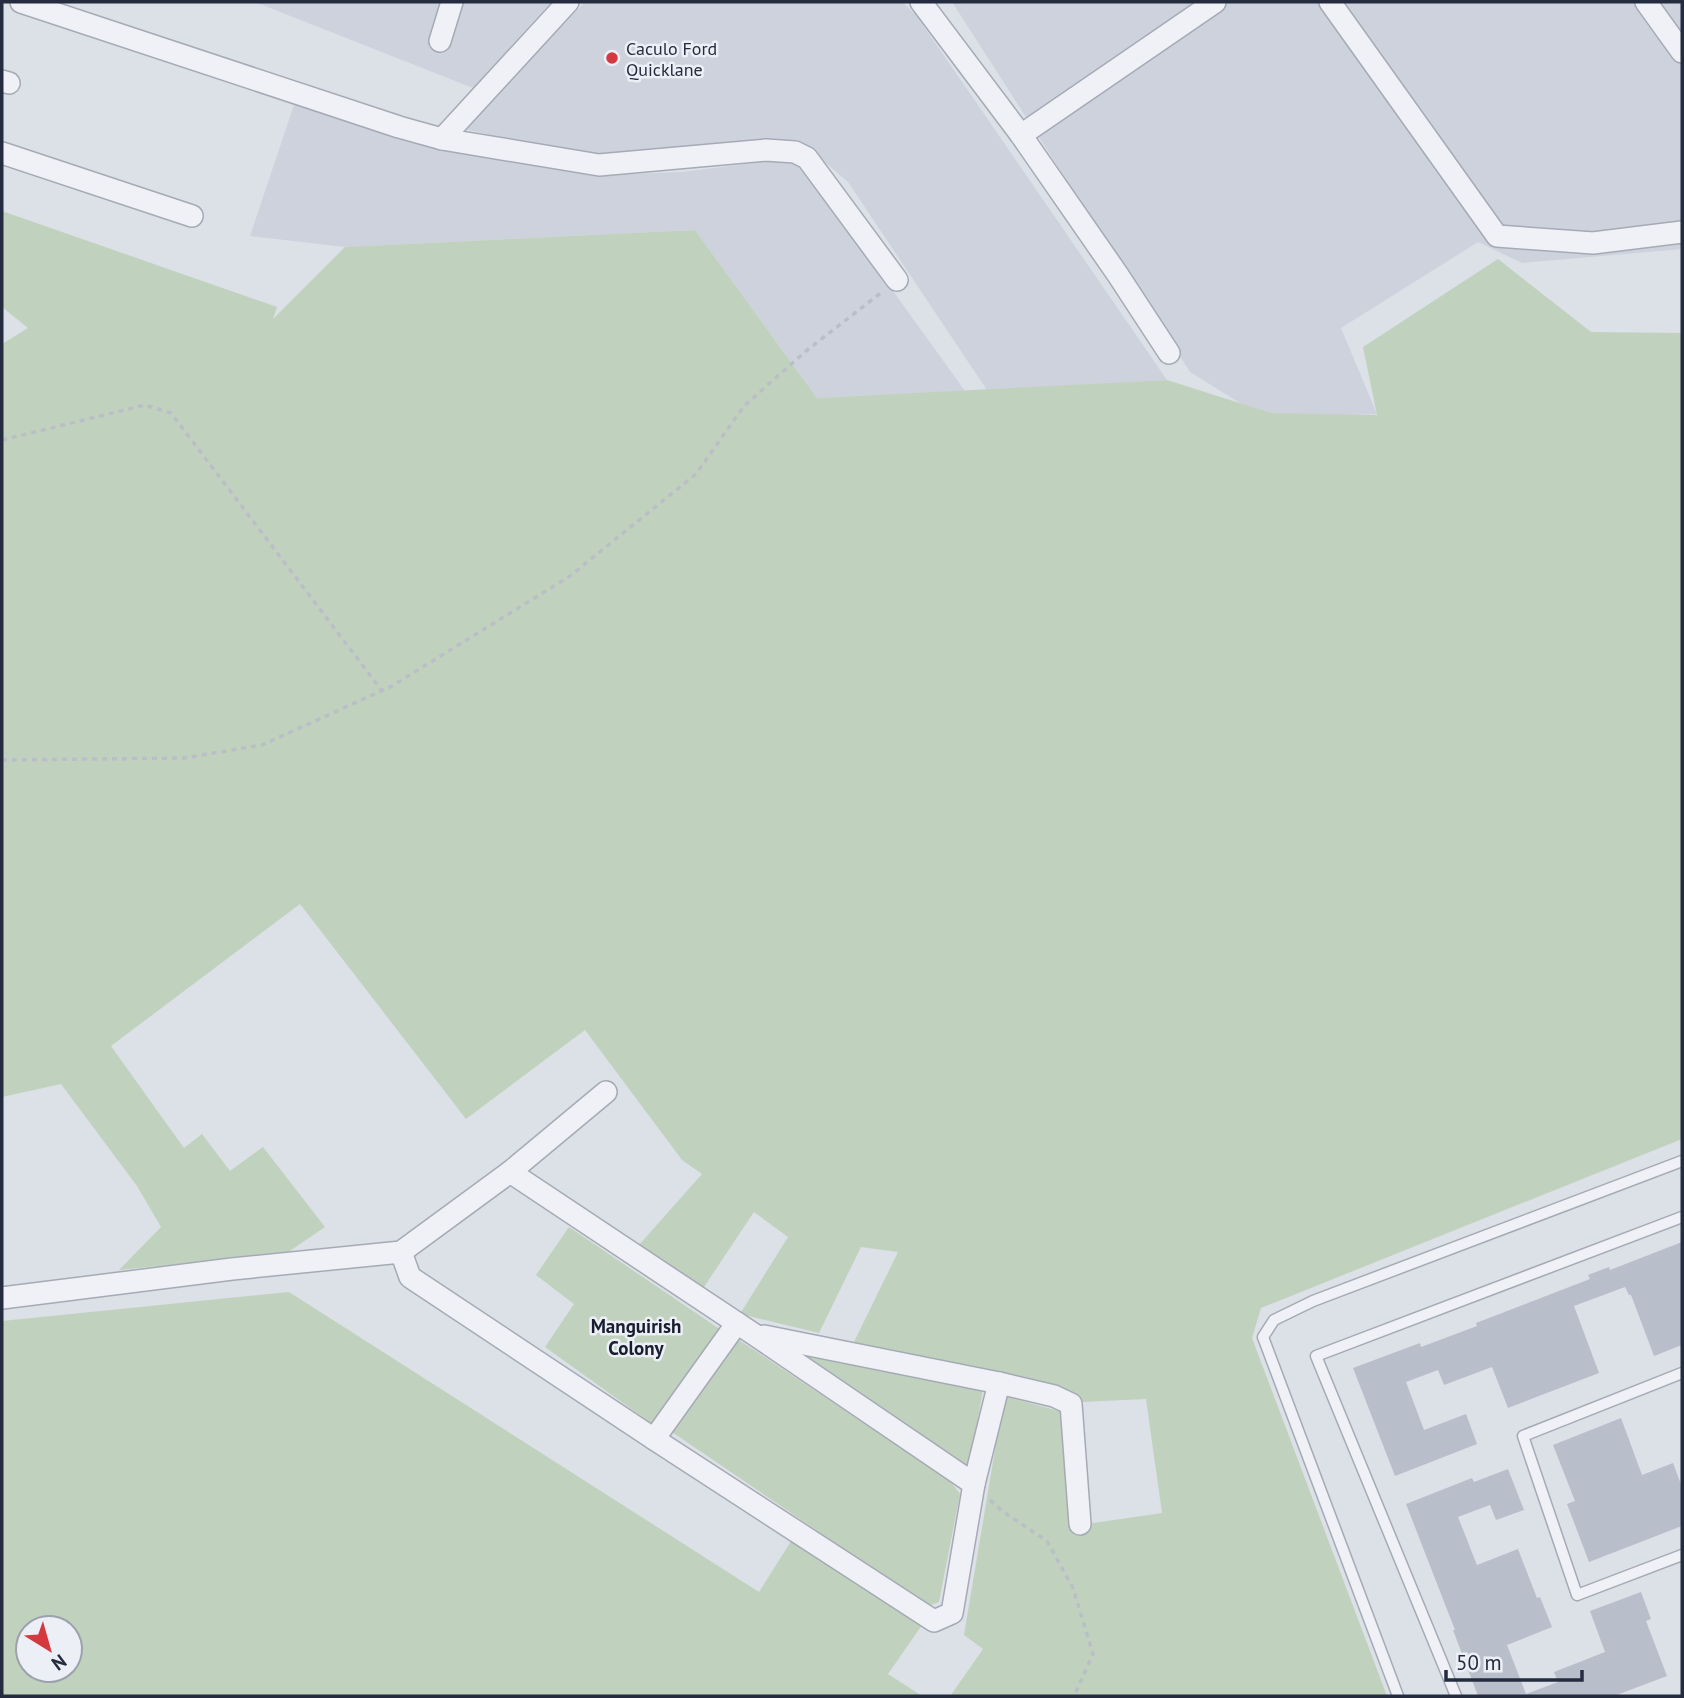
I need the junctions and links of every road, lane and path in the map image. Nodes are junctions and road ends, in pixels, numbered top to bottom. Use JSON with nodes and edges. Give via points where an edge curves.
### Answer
{"nodes":[{"id":1,"x":21,"y":2,"type":"edge"},
{"id":2,"x":452,"y":2,"type":"edge"},
{"id":3,"x":568,"y":2,"type":"edge"},
{"id":4,"x":921,"y":2,"type":"edge"},
{"id":5,"x":1214,"y":2,"type":"edge"},
{"id":6,"x":1330,"y":2,"type":"edge"},
{"id":7,"x":1646,"y":2,"type":"edge"},
{"id":8,"x":439,"y":41,"type":"dead end"},
{"id":9,"x":1682,"y":52,"type":"edge"},
{"id":10,"x":1021,"y":135,"type":"junction"},
{"id":11,"x":442,"y":139,"type":"junction"},
{"id":12,"x":2,"y":153,"type":"edge"},
{"id":13,"x":192,"y":216,"type":"dead end"},
{"id":14,"x":1682,"y":232,"type":"edge"},
{"id":15,"x":897,"y":280,"type":"joint"},
{"id":16,"x":1168,"y":353,"type":"dead end"},
{"id":17,"x":2,"y":440,"type":"edge"},
{"id":18,"x":382,"y":691,"type":"junction"},
{"id":19,"x":2,"y":760,"type":"edge"},
{"id":20,"x":606,"y":1092,"type":"dead end"},
{"id":21,"x":1682,"y":1161,"type":"edge"},
{"id":22,"x":510,"y":1172,"type":"junction"},
{"id":23,"x":1682,"y":1217,"type":"edge"},
{"id":24,"x":401,"y":1252,"type":"junction"},
{"id":25,"x":2,"y":1298,"type":"edge"},
{"id":26,"x":746,"y":1329,"type":"junction"},
{"id":27,"x":1682,"y":1373,"type":"edge"},
{"id":28,"x":999,"y":1383,"type":"junction"},
{"id":29,"x":654,"y":1439,"type":"junction"},
{"id":30,"x":974,"y":1484,"type":"junction"},
{"id":31,"x":1080,"y":1524,"type":"dead end"},
{"id":32,"x":1682,"y":1555,"type":"edge"},
{"id":33,"x":1074,"y":1696,"type":"edge"},
{"id":34,"x":1398,"y":1696,"type":"edge"},
{"id":35,"x":1456,"y":1696,"type":"edge"}],
"edges":[{"from":1,"to":11,"type":"street"},
{"from":2,"to":8,"type":"street"},
{"from":3,"to":11,"type":"street"},
{"from":4,"to":10,"type":"street"},
{"from":5,"to":10,"type":"street"},
{"from":6,"to":14,"type":"street","via":[[1497,236],[1593,243]]},
{"from":7,"to":9,"type":"street"},
{"from":10,"to":16,"type":"street"},
{"from":11,"to":15,"type":"street","via":[[599,165],[766,150],[795,152],[807,159]]},
{"from":12,"to":13,"type":"street"},
{"from":15,"to":18,"type":"path","via":[[744,406],[696,474],[570,576]]},
{"from":17,"to":18,"type":"path","via":[[145,405],[171,413]]},
{"from":18,"to":19,"type":"path","via":[[261,745],[184,758]]},
{"from":20,"to":22,"type":"street"},
{"from":21,"to":34,"type":"lane","via":[[1312,1301],[1275,1320],[1263,1336]]},
{"from":22,"to":24,"type":"street"},
{"from":22,"to":26,"type":"street"},
{"from":23,"to":35,"type":"lane","via":[[1316,1356]]},
{"from":24,"to":25,"type":"street"},
{"from":24,"to":29,"type":"street","via":[[410,1277]]},
{"from":26,"to":28,"type":"street"},
{"from":26,"to":29,"type":"street"},
{"from":26,"to":30,"type":"street"},
{"from":27,"to":32,"type":"lane","via":[[1523,1436],[1577,1595]]},
{"from":28,"to":30,"type":"street"},
{"from":28,"to":31,"type":"street","via":[[1071,1404]]},
{"from":29,"to":30,"type":"street","via":[[934,1621],[952,1613]]},
{"from":30,"to":33,"type":"path","via":[[1002,1511],[1048,1541],[1073,1588],[1093,1654]]}]}
